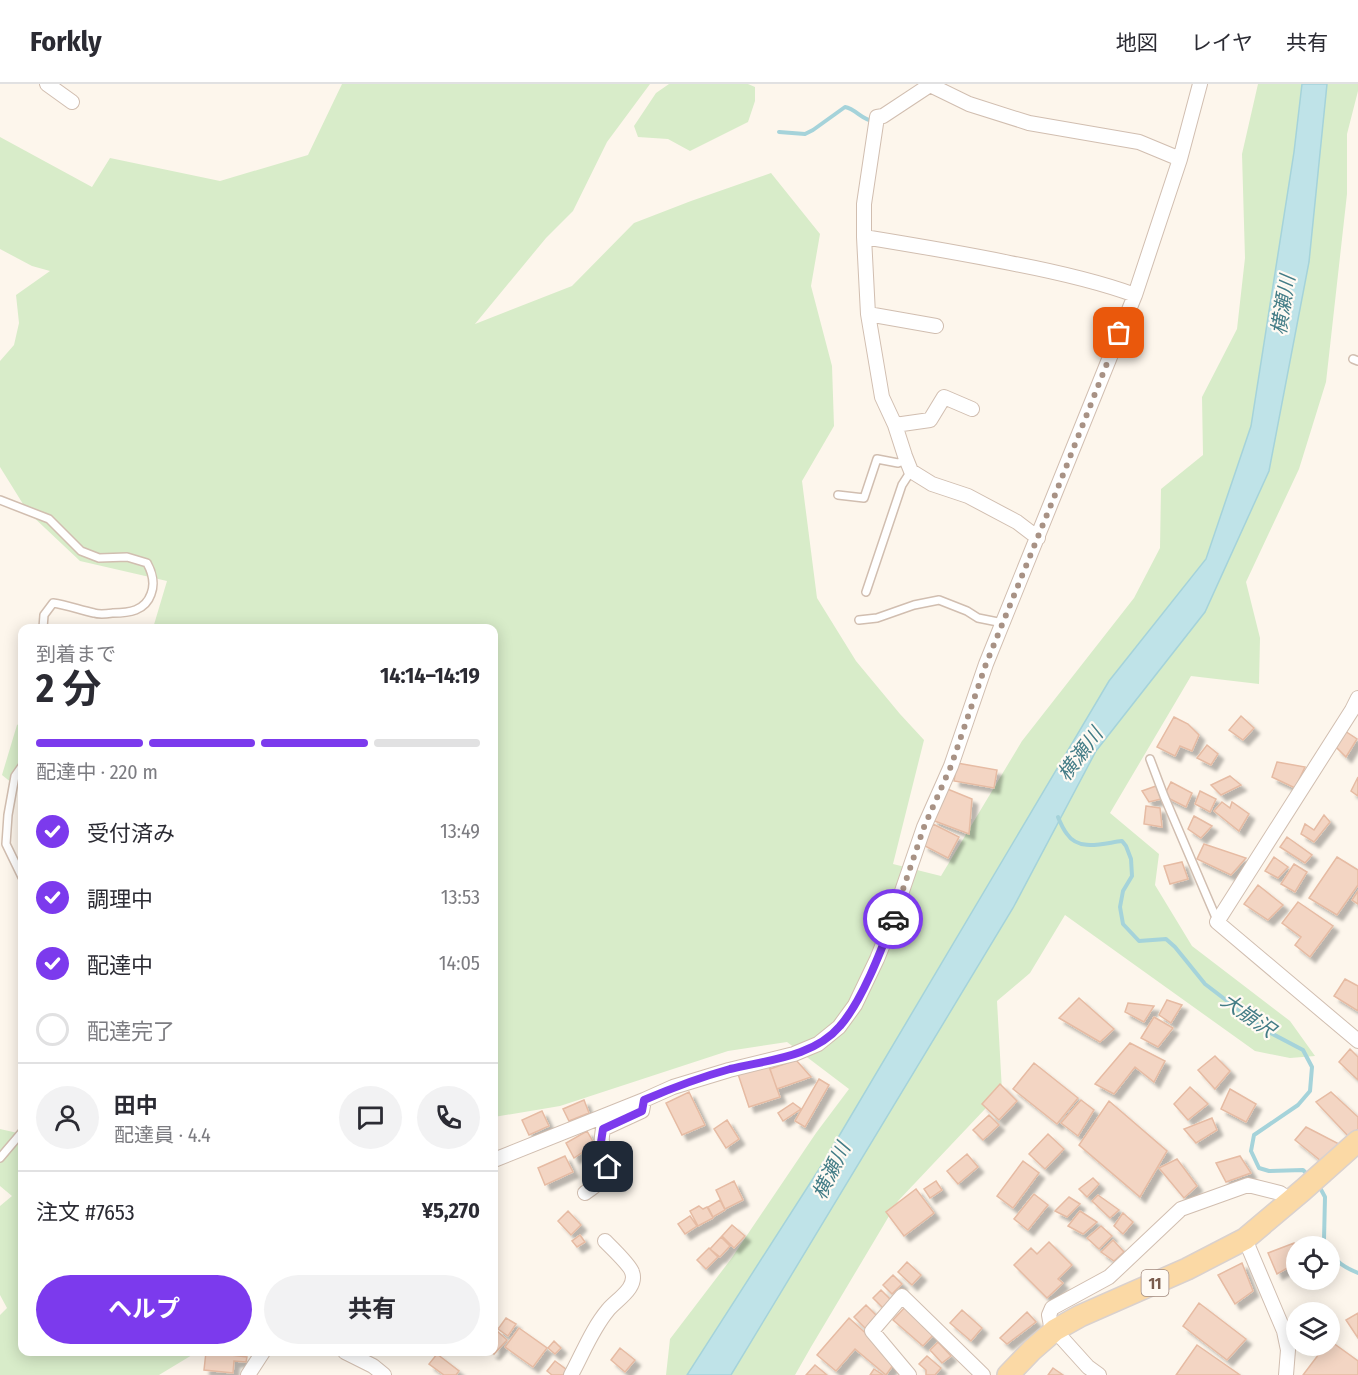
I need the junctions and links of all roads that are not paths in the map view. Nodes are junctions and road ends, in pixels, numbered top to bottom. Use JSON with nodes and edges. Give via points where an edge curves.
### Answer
{"nodes":[{"id":1,"x":47,"y":84,"type":"edge"},
{"id":2,"x":930,"y":84,"type":"edge"},
{"id":3,"x":1200,"y":84,"type":"edge"},
{"id":4,"x":72,"y":102,"type":"dead end"},
{"id":5,"x":1180,"y":159,"type":"junction"},
{"id":6,"x":864,"y":237,"type":"junction"},
{"id":7,"x":1135,"y":295,"type":"junction"},
{"id":8,"x":868,"y":314,"type":"junction"},
{"id":9,"x":936,"y":326,"type":"dead end"},
{"id":10,"x":972,"y":409,"type":"dead end"},
{"id":11,"x":895,"y":425,"type":"junction"},
{"id":12,"x":909,"y":466,"type":"junction"},
{"id":13,"x":838,"y":495,"type":"dead end"},
{"id":14,"x":0,"y":500,"type":"edge"},
{"id":15,"x":1038,"y":538,"type":"junction"},
{"id":16,"x":866,"y":592,"type":"dead end"},
{"id":17,"x":859,"y":620,"type":"dead end"},
{"id":18,"x":1003,"y":623,"type":"junction"},
{"id":19,"x":43,"y":624,"type":"edge"},
{"id":20,"x":1356,"y":707,"type":"edge"},
{"id":21,"x":1150,"y":759,"type":"dead end"},
{"id":22,"x":18,"y":772,"type":"edge"},
{"id":23,"x":18,"y":869,"type":"edge"},
{"id":24,"x":1217,"y":922,"type":"junction"},
{"id":25,"x":1358,"y":1041,"type":"edge"},
{"id":26,"x":644,"y":1100,"type":"junction"},
{"id":27,"x":18,"y":1137,"type":"edge"},
{"id":28,"x":1358,"y":1141,"type":"edge"},
{"id":29,"x":0,"y":1158,"type":"edge"},
{"id":30,"x":498,"y":1158,"type":"edge"},
{"id":31,"x":585,"y":1193,"type":"dead end"},
{"id":32,"x":1297,"y":1195,"type":"junction"},
{"id":33,"x":1245,"y":1239,"type":"junction"},
{"id":34,"x":605,"y":1241,"type":"dead end"},
{"id":35,"x":1055,"y":1330,"type":"junction"},
{"id":36,"x":260,"y":1356,"type":"edge"},
{"id":37,"x":353,"y":1356,"type":"edge"},
{"id":38,"x":248,"y":1375,"type":"edge"},
{"id":39,"x":384,"y":1375,"type":"edge"},
{"id":40,"x":571,"y":1375,"type":"edge"},
{"id":41,"x":909,"y":1375,"type":"edge"},
{"id":42,"x":983,"y":1375,"type":"edge"},
{"id":43,"x":1008,"y":1375,"type":"edge"},
{"id":44,"x":1099,"y":1375,"type":"edge"},
{"id":45,"x":1286,"y":1375,"type":"edge"}],
"edges":[{"from":1,"to":4,"type":"street"},
{"from":2,"to":5,"type":"street","via":[[969,104],[1029,123],[1139,142]]},
{"from":2,"to":6,"type":"street","via":[[877,117],[864,204]]},
{"from":3,"to":5,"type":"street"},
{"from":5,"to":7,"type":"street"},
{"from":6,"to":7,"type":"street","via":[[1059,273]]},
{"from":6,"to":8,"type":"street"},
{"from":7,"to":15,"type":"street"},
{"from":8,"to":9,"type":"street"},
{"from":8,"to":11,"type":"street","via":[[882,397]]},
{"from":10,"to":11,"type":"street","via":[[944,397],[930,420]]},
{"from":11,"to":12,"type":"street"},
{"from":12,"to":13,"type":"lane","via":[[877,459],[864,498]]},
{"from":12,"to":15,"type":"street","via":[[932,484],[968,496]]},
{"from":12,"to":16,"type":"lane"},
{"from":14,"to":19,"type":"lane","via":[[49,519],[81,551],[99,558],[127,557],[147,562],[151,570],[154,588],[149,602],[138,610],[96,614],[52,603]]},
{"from":15,"to":18,"type":"street"},
{"from":17,"to":18,"type":"lane","via":[[939,600],[978,618]]},
{"from":18,"to":26,"type":"street","via":[[881,950],[855,1005],[839,1027],[818,1044],[794,1054],[729,1070]]},
{"from":20,"to":24,"type":"street"},
{"from":21,"to":24,"type":"lane"},
{"from":22,"to":23,"type":"lane","via":[[6,844]]},
{"from":24,"to":25,"type":"street"},
{"from":26,"to":30,"type":"street"},
{"from":26,"to":31,"type":"street","via":[[642,1111],[603,1129],[601,1142],[609,1158],[608,1172]]},
{"from":27,"to":29,"type":"lane"},
{"from":28,"to":32,"type":"main road","number":"11"},
{"from":32,"to":33,"type":"main road","number":"11"},
{"from":32,"to":35,"type":"street","via":[[1248,1185],[1181,1209],[1109,1277],[1052,1308],[1049,1315]]},
{"from":33,"to":35,"type":"main road","number":"11"},
{"from":33,"to":45,"type":"street","via":[[1284,1331],[1288,1350]]},
{"from":34,"to":40,"type":"street","via":[[632,1272],[633,1281],[599,1323]]},
{"from":35,"to":43,"type":"main road","number":"11"},
{"from":35,"to":44,"type":"street"},
{"from":36,"to":38,"type":"street"},
{"from":37,"to":39,"type":"street"},
{"from":41,"to":42,"type":"street","via":[[872,1331],[902,1296]]}]}
